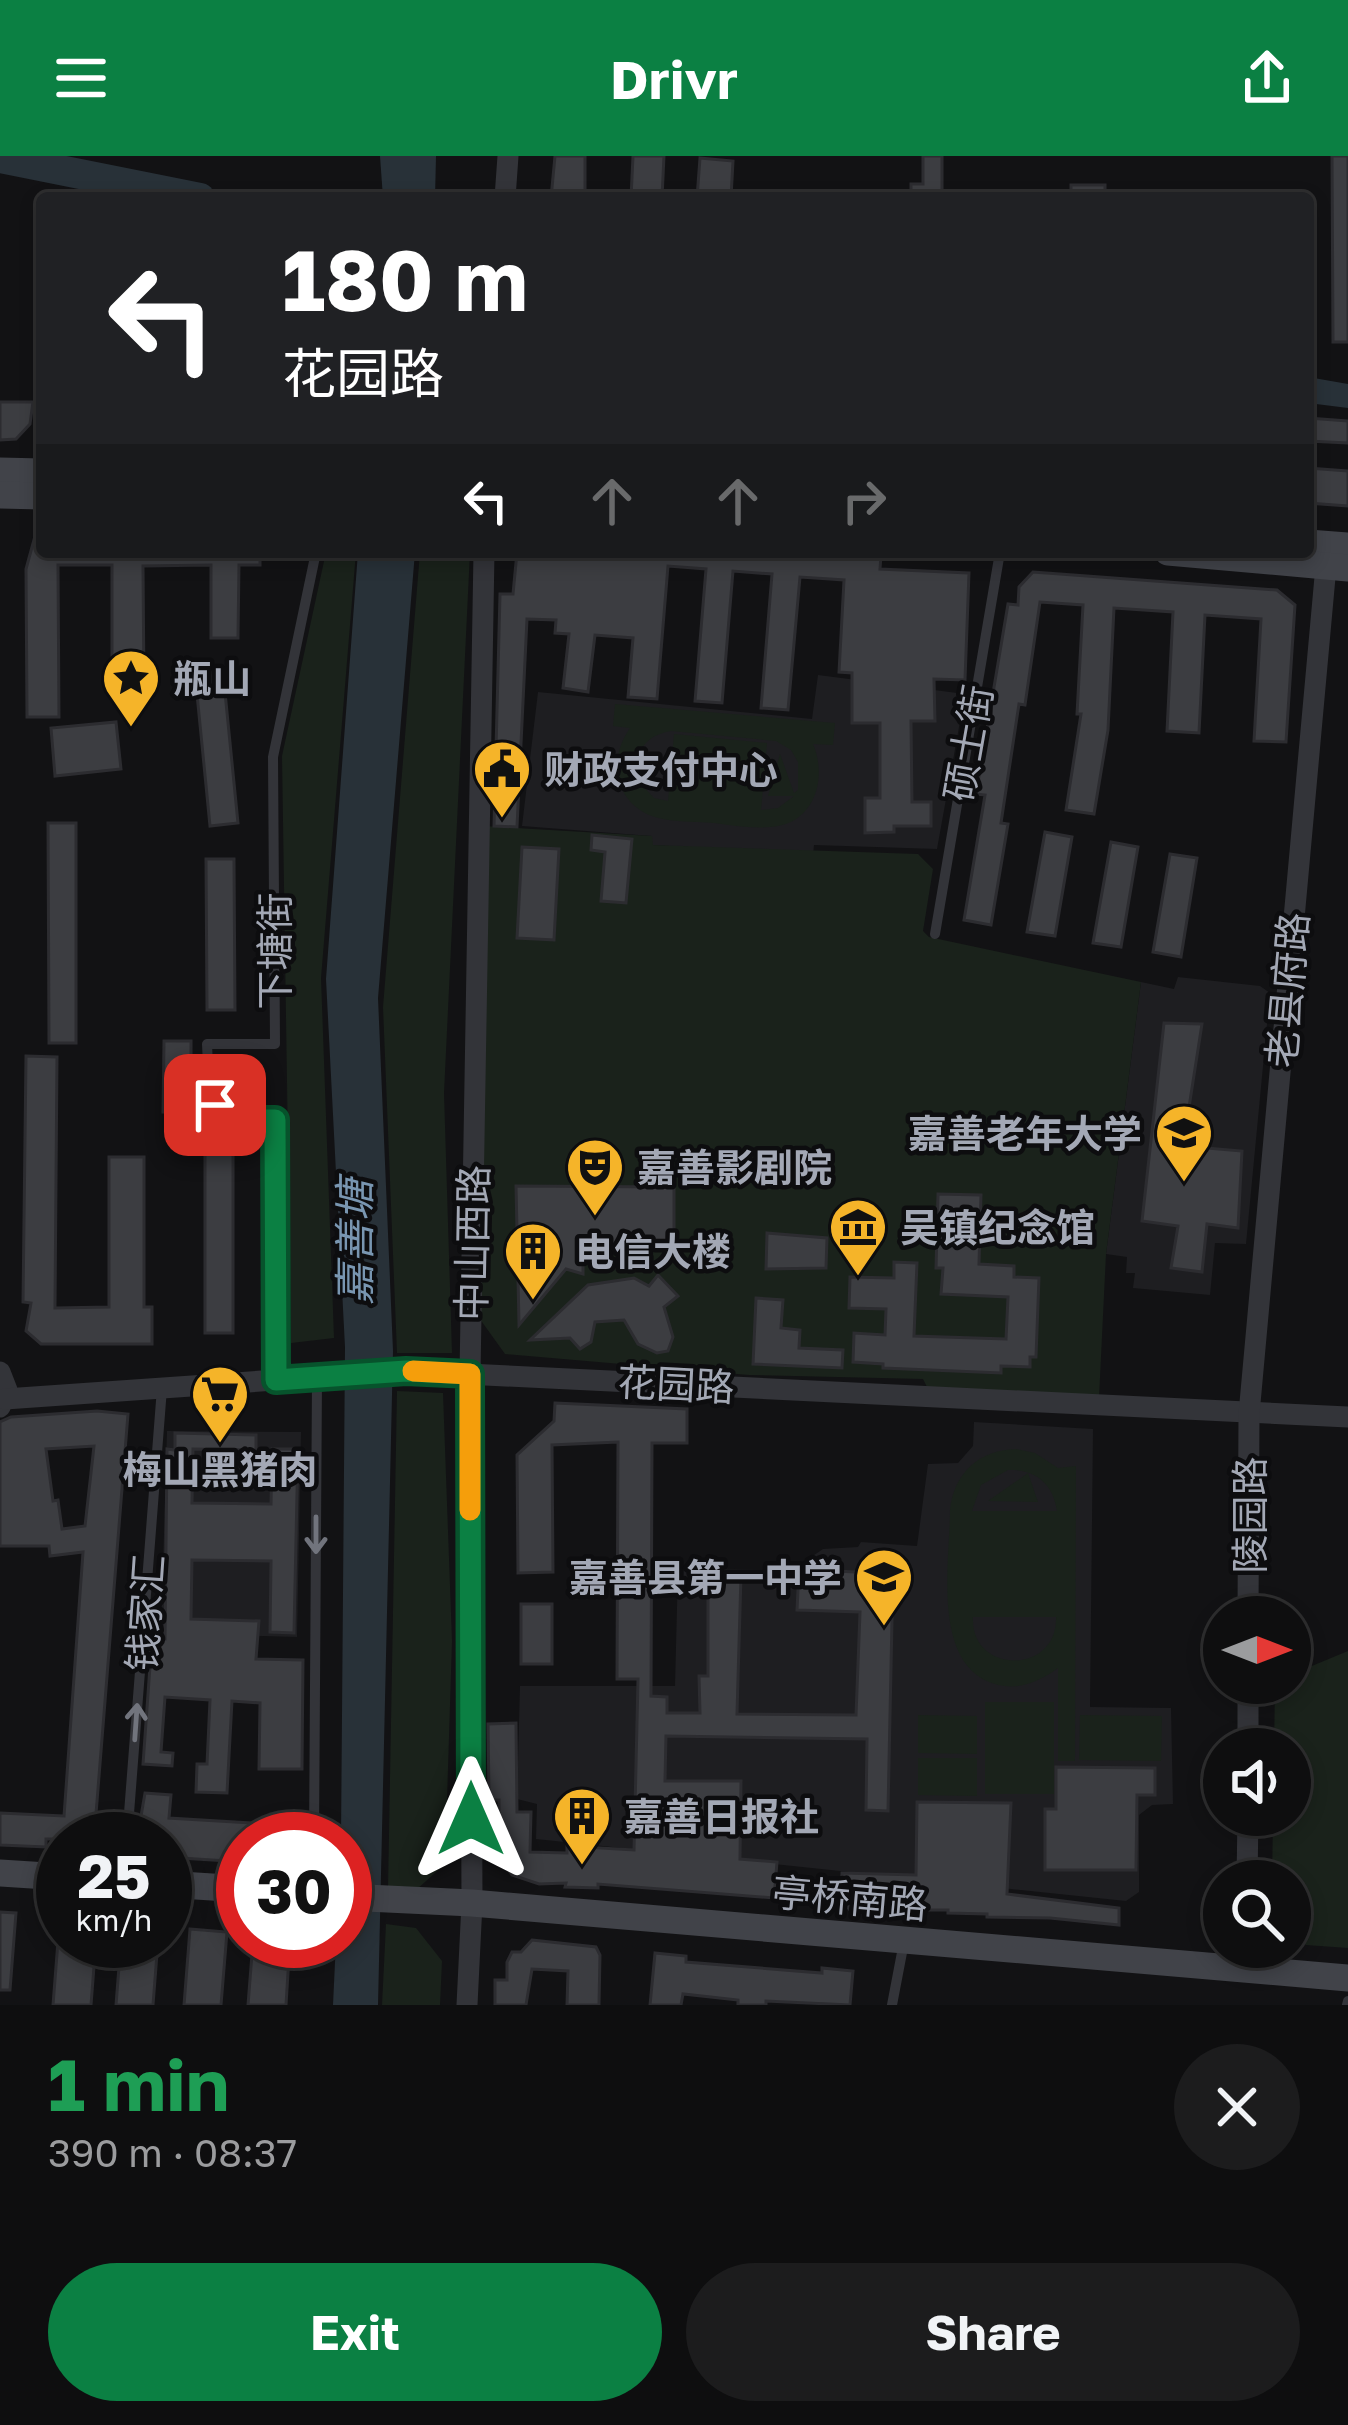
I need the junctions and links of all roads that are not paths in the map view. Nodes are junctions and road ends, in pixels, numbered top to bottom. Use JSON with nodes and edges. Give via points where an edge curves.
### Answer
{"nodes":[{"id":1,"x":508,"y":156,"type":"edge"},
{"id":2,"x":505,"y":192,"type":"edge"},
{"id":3,"x":0,"y":471,"type":"edge"},
{"id":4,"x":36,"y":472,"type":"edge"},
{"id":5,"x":0,"y":495,"type":"edge"},
{"id":6,"x":36,"y":496,"type":"edge"},
{"id":7,"x":1314,"y":543,"type":"edge"},
{"id":8,"x":1348,"y":546,"type":"edge"},
{"id":9,"x":315,"y":558,"type":"edge"},
{"id":10,"x":484,"y":558,"type":"edge"},
{"id":11,"x":999,"y":558,"type":"edge"},
{"id":12,"x":1236,"y":558,"type":"edge"},
{"id":13,"x":1337,"y":567,"type":"edge"},
{"id":14,"x":935,"y":934,"type":"dead end"},
{"id":15,"x":0,"y":1372,"type":"edge"},
{"id":16,"x":470,"y":1374,"type":"junction"},
{"id":17,"x":317,"y":1376,"type":"junction"},
{"id":18,"x":276,"y":1380,"type":"junction"},
{"id":19,"x":162,"y":1387,"type":"junction"},
{"id":20,"x":2,"y":1403,"type":"edge"},
{"id":21,"x":1249,"y":1414,"type":"junction"},
{"id":22,"x":1348,"y":1417,"type":"edge"},
{"id":23,"x":1248,"y":1596,"type":"edge"},
{"id":24,"x":130,"y":1812,"type":"edge"},
{"id":25,"x":314,"y":1812,"type":"edge"},
{"id":26,"x":0,"y":1873,"type":"edge"},
{"id":27,"x":36,"y":1875,"type":"edge"},
{"id":28,"x":372,"y":1899,"type":"edge"},
{"id":29,"x":472,"y":1903,"type":"junction"},
{"id":30,"x":904,"y":1942,"type":"junction"},
{"id":31,"x":1203,"y":1956,"type":"edge"},
{"id":32,"x":1298,"y":1968,"type":"edge"},
{"id":33,"x":1348,"y":1978,"type":"edge"},
{"id":34,"x":467,"y":2005,"type":"edge"},
{"id":35,"x":892,"y":2005,"type":"edge"}],
"edges":[{"from":1,"to":2,"type":"street"},
{"from":3,"to":4,"type":"street"},
{"from":5,"to":6,"type":"street"},
{"from":7,"to":8,"type":"street"},
{"from":9,"to":18,"type":"lane","name":"下塘街","via":[[273,757],[274,1044],[206,1044],[209,1086],[222,1113],[275,1120]]},
{"from":10,"to":16,"type":"street","name":"中山西路"},
{"from":11,"to":14,"type":"lane","name":"硕士街"},
{"from":12,"to":13,"type":"street"},
{"from":13,"to":21,"type":"street","name":"老县府路"},
{"from":15,"to":20,"type":"street"},
{"from":16,"to":17,"type":"street","name":"花园路"},
{"from":16,"to":21,"type":"street","name":"花园路"},
{"from":16,"to":29,"type":"street","name":"中山西路"},
{"from":17,"to":18,"type":"street","name":"花园路"},
{"from":17,"to":25,"type":"lane","one_way":true},
{"from":18,"to":19,"type":"street","name":"花园路"},
{"from":19,"to":20,"type":"street","name":"花园路"},
{"from":24,"to":19,"type":"lane","name":"钱家汇","one_way":true},
{"from":21,"to":22,"type":"street","name":"花园路"},
{"from":21,"to":23,"type":"street","name":"陵园路"},
{"from":26,"to":27,"type":"street"},
{"from":28,"to":29,"type":"street","name":"亭桥南路"},
{"from":29,"to":30,"type":"street","name":"亭桥南路"},
{"from":29,"to":34,"type":"street","name":"中山西路"},
{"from":30,"to":31,"type":"street","name":"亭桥南路"},
{"from":30,"to":35,"type":"lane"},
{"from":32,"to":33,"type":"street","name":"亭桥南路"}]}
